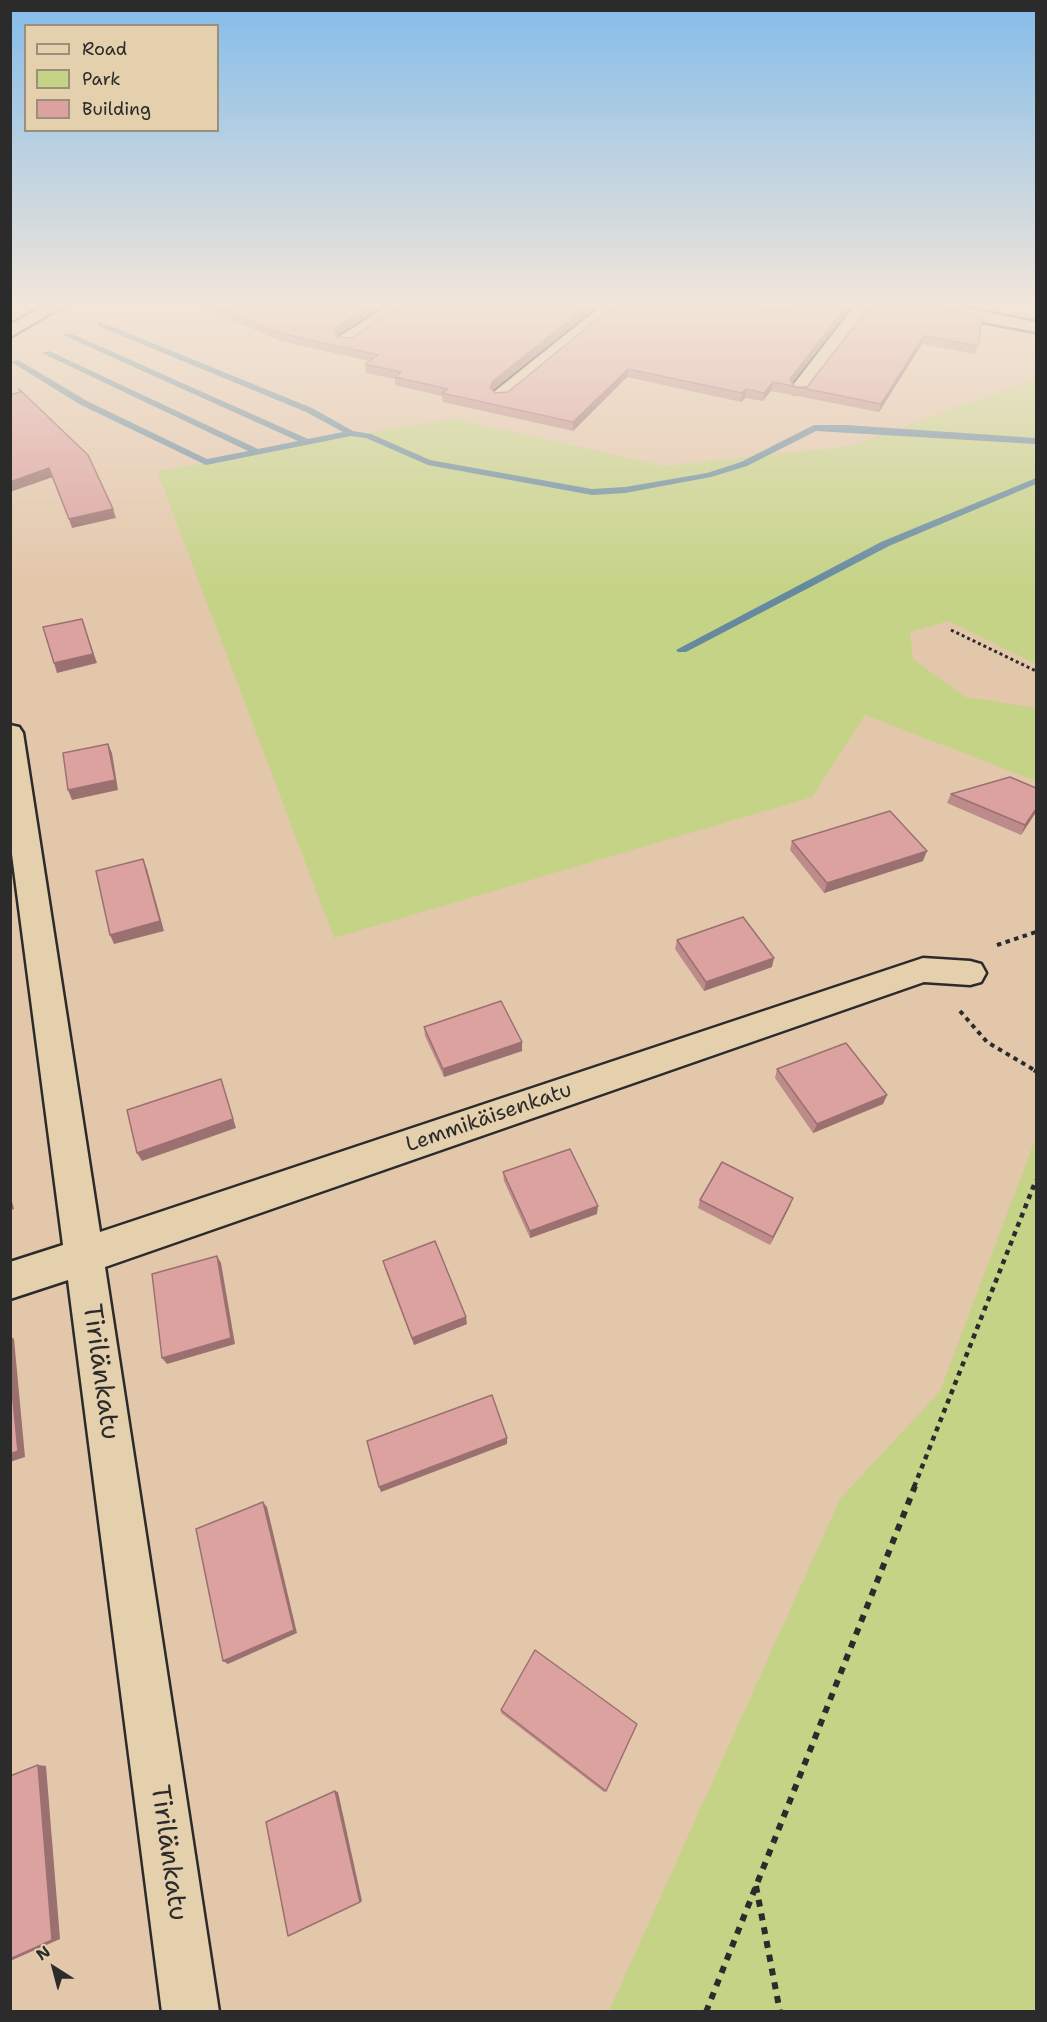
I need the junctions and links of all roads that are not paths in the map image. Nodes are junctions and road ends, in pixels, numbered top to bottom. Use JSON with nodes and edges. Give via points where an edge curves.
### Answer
{"nodes":[{"id":1,"x":10,"y":733,"type":"edge"},
{"id":2,"x":970,"y":973,"type":"dead end"},
{"id":3,"x":83,"y":1256,"type":"junction"},
{"id":4,"x":10,"y":1281,"type":"edge"},
{"id":5,"x":191,"y":2012,"type":"edge"}],
"edges":[{"from":1,"to":3,"type":"street","name":"Tirilänkatu"},
{"from":2,"to":3,"type":"street","name":"Lemmikäisenkatu","via":[[923,970]]},
{"from":3,"to":4,"type":"street","name":"Lemmikäisenkatu"},
{"from":3,"to":5,"type":"street","name":"Tirilänkatu"}]}
